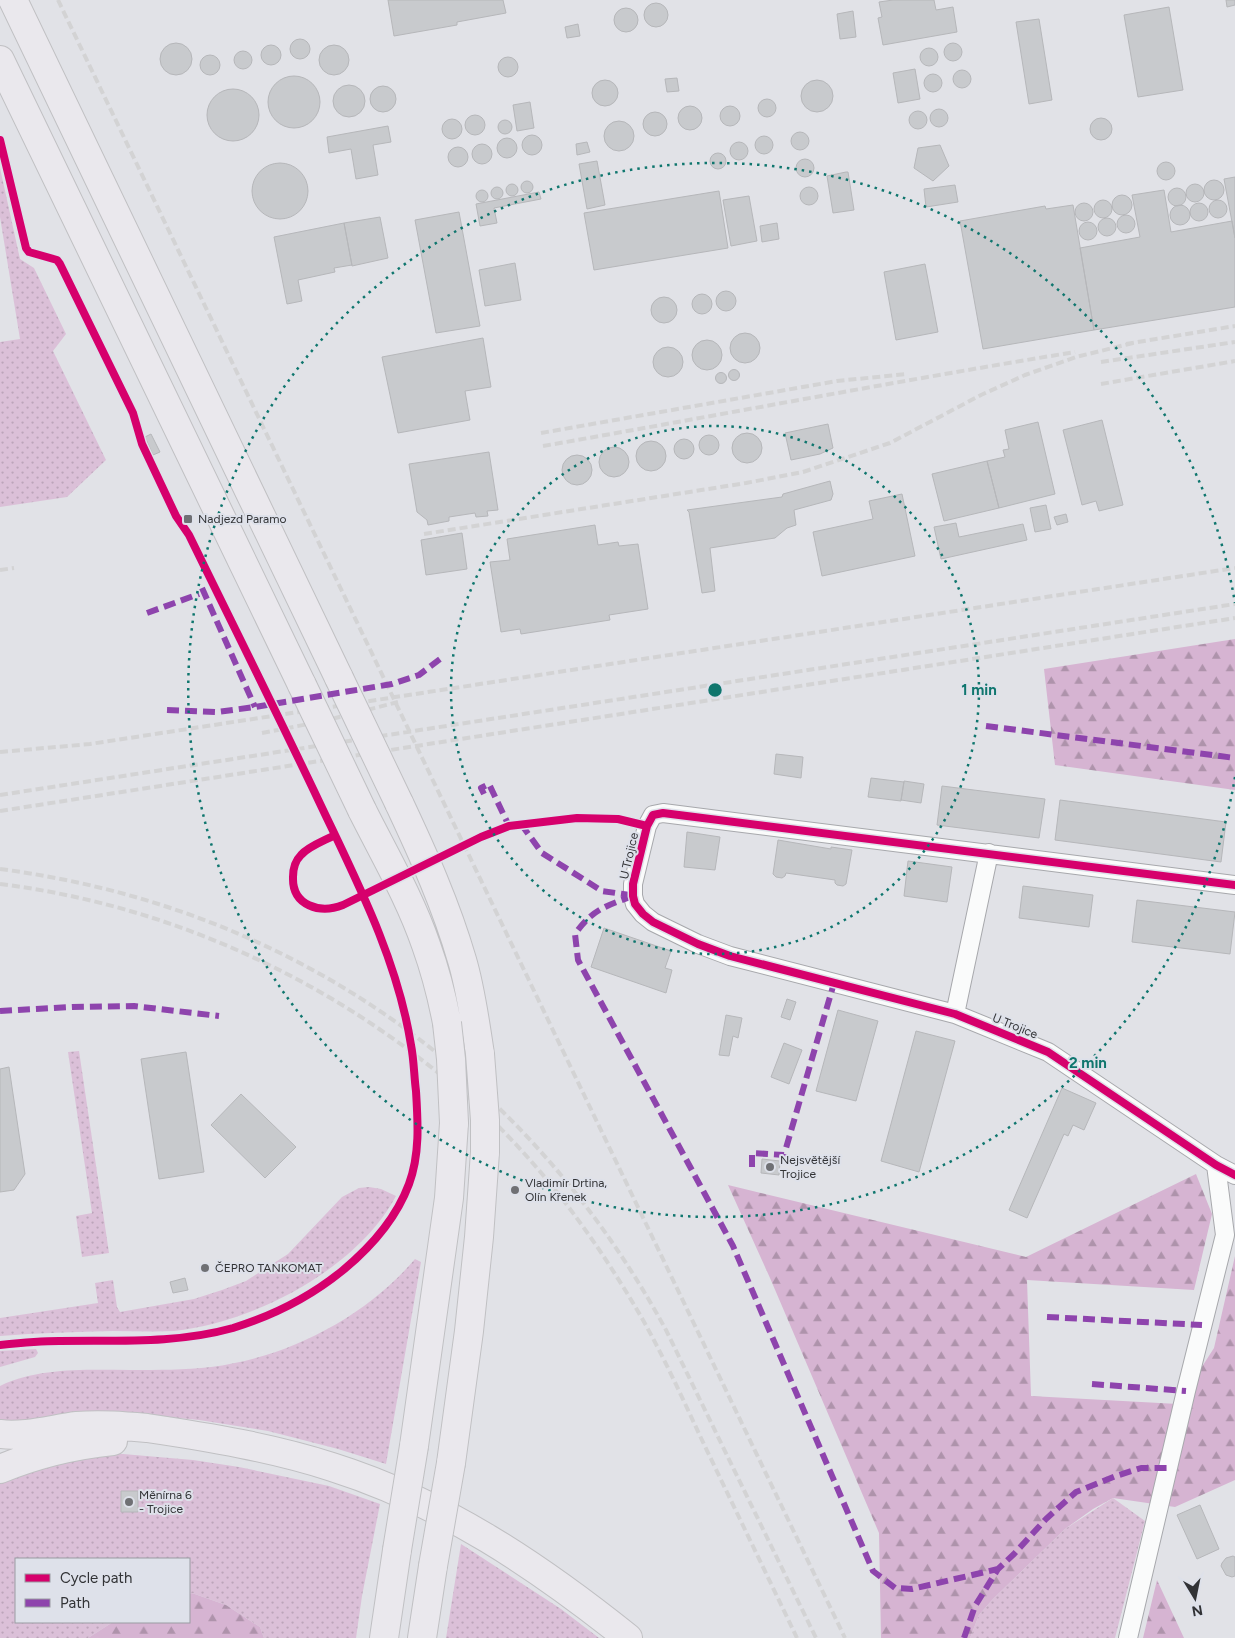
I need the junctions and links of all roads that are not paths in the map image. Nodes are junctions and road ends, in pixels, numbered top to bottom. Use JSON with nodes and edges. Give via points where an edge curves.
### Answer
{"nodes":[{"id":1,"x":13,"y":0,"type":"edge"},
{"id":2,"x":0,"y":60,"type":"edge"},
{"id":3,"x":990,"y":853,"type":"junction"},
{"id":4,"x":1235,"y":886,"type":"edge"},
{"id":5,"x":955,"y":1014,"type":"junction"},
{"id":6,"x":1216,"y":1165,"type":"junction"},
{"id":7,"x":1235,"y":1175,"type":"edge"},
{"id":8,"x":0,"y":1434,"type":"edge"},
{"id":9,"x":224,"y":1442,"type":"junction"},
{"id":10,"x":0,"y":1469,"type":"edge"},
{"id":11,"x":384,"y":1638,"type":"edge"},
{"id":12,"x":422,"y":1638,"type":"edge"},
{"id":13,"x":628,"y":1638,"type":"edge"},
{"id":14,"x":1128,"y":1638,"type":"edge"}],
"edges":[{"from":1,"to":12,"type":"main road","bridge":true,"via":[[434,879],[448,915],[470,993],[484,1103],[486,1152],[480,1237],[451,1463]]},
{"from":2,"to":11,"type":"main road","bridge":true,"via":[[410,908],[426,945],[441,994],[453,1087],[449,1198]]},
{"from":3,"to":4,"type":"street","name":"U Trojice"},
{"from":3,"to":5,"type":"street"},
{"from":3,"to":5,"type":"street","name":"U Trojice","via":[[656,814],[647,826],[633,884],[632,896],[642,914],[698,944],[730,956]]},
{"from":5,"to":6,"type":"street","name":"U Trojice","via":[[1048,1052]]},
{"from":6,"to":7,"type":"street","name":"U Trojice"},
{"from":6,"to":14,"type":"street","via":[[1225,1235]]},
{"from":8,"to":9,"type":"main road","via":[[78,1426],[126,1426]]},
{"from":9,"to":10,"type":"main road","via":[[160,1439],[88,1443],[34,1456]]},
{"from":9,"to":13,"type":"main road","via":[[330,1466],[430,1506],[485,1536],[539,1572]]}]}
